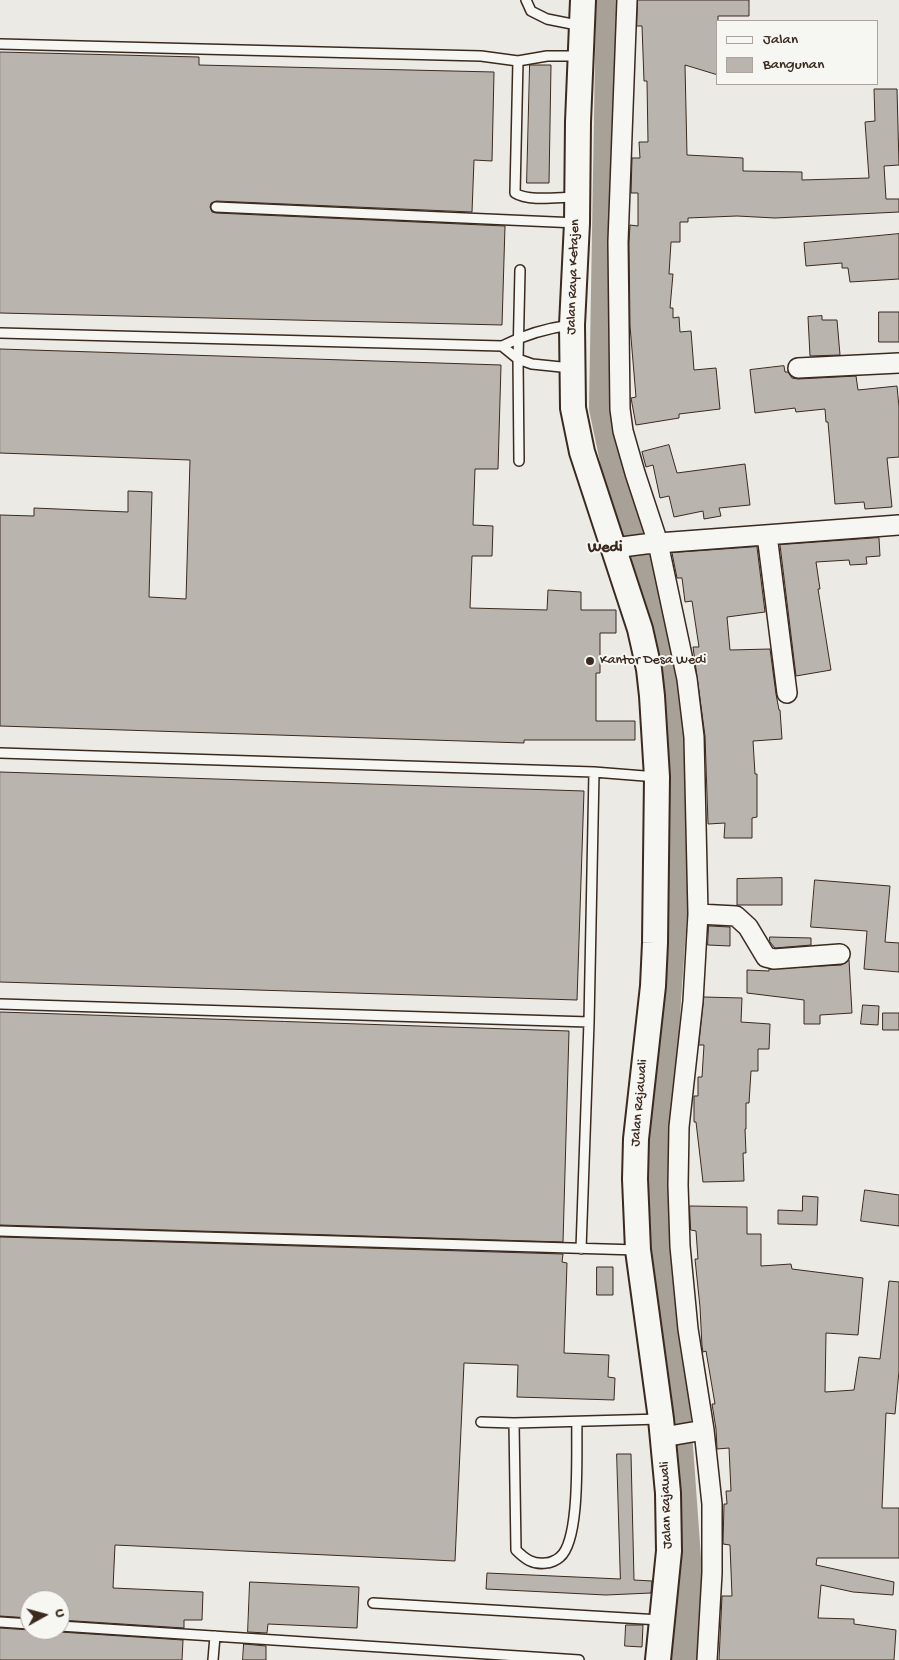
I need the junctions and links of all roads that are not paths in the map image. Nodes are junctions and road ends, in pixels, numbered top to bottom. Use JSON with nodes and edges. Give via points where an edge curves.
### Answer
{"nodes":[{"id":1,"x":526,"y":0,"type":"edge"},
{"id":2,"x":583,"y":0,"type":"edge"},
{"id":3,"x":627,"y":0,"type":"edge"},
{"id":4,"x":582,"y":26,"type":"junction"},
{"id":5,"x":0,"y":44,"type":"edge"},
{"id":6,"x":581,"y":56,"type":"junction"},
{"id":7,"x":518,"y":61,"type":"junction"},
{"id":8,"x":577,"y":197,"type":"junction"},
{"id":9,"x":216,"y":207,"type":"dead end"},
{"id":10,"x":577,"y":223,"type":"junction"},
{"id":11,"x":520,"y":270,"type":"dead end"},
{"id":12,"x":572,"y":324,"type":"junction"},
{"id":13,"x":0,"y":333,"type":"edge"},
{"id":14,"x":519,"y":338,"type":"junction"},
{"id":15,"x":502,"y":346,"type":"junction"},
{"id":16,"x":518,"y":359,"type":"junction"},
{"id":17,"x":899,"y":363,"type":"edge"},
{"id":18,"x":571,"y":368,"type":"junction"},
{"id":19,"x":798,"y":368,"type":"dead end"},
{"id":20,"x":519,"y":461,"type":"dead end"},
{"id":21,"x":899,"y":525,"type":"edge"},
{"id":22,"x":767,"y":535,"type":"junction"},
{"id":23,"x":652,"y":543,"type":"junction"},
{"id":24,"x":619,"y":548,"type":"junction"},
{"id":25,"x":787,"y":694,"type":"dead end"},
{"id":26,"x":0,"y":753,"type":"edge"},
{"id":27,"x":594,"y":772,"type":"junction"},
{"id":28,"x":657,"y":777,"type":"junction"},
{"id":29,"x":698,"y":914,"type":"junction"},
{"id":30,"x":840,"y":954,"type":"dead end"},
{"id":31,"x":0,"y":1004,"type":"edge"},
{"id":32,"x":589,"y":1022,"type":"junction"},
{"id":33,"x":0,"y":1231,"type":"edge"},
{"id":34,"x":581,"y":1249,"type":"junction"},
{"id":35,"x":638,"y":1250,"type":"junction"},
{"id":36,"x":481,"y":1422,"type":"dead end"},
{"id":37,"x":577,"y":1422,"type":"junction"},
{"id":38,"x":514,"y":1423,"type":"junction"},
{"id":39,"x":666,"y":1430,"type":"junction"},
{"id":40,"x":701,"y":1431,"type":"junction"},
{"id":41,"x":373,"y":1603,"type":"dead end"},
{"id":42,"x":663,"y":1621,"type":"junction"},
{"id":43,"x":0,"y":1622,"type":"edge"},
{"id":44,"x":20,"y":1623,"type":"edge"},
{"id":45,"x":70,"y":1627,"type":"edge"},
{"id":46,"x":215,"y":1636,"type":"junction"},
{"id":47,"x":213,"y":1660,"type":"edge"},
{"id":48,"x":579,"y":1660,"type":"edge"},
{"id":49,"x":658,"y":1660,"type":"edge"},
{"id":50,"x":707,"y":1660,"type":"edge"}],
"edges":[{"from":1,"to":4,"type":"lane","via":[[531,11],[547,19]]},
{"from":2,"to":4,"type":"street","name":"Jalan Raya Ketajen"},
{"from":3,"to":23,"type":"street","via":[[618,242],[620,410]]},
{"from":4,"to":6,"type":"street","name":"Jalan Raya Ketajen"},
{"from":5,"to":7,"type":"lane","via":[[481,56]]},
{"from":6,"to":7,"type":"lane","via":[[547,56]]},
{"from":6,"to":8,"type":"street","name":"Jalan Raya Ketajen"},
{"from":7,"to":8,"type":"lane","via":[[515,193],[530,198]]},
{"from":8,"to":10,"type":"street","name":"Jalan Raya Ketajen"},
{"from":9,"to":10,"type":"lane"},
{"from":10,"to":12,"type":"street","name":"Jalan Raya Ketajen"},
{"from":11,"to":14,"type":"lane"},
{"from":12,"to":14,"type":"lane"},
{"from":12,"to":18,"type":"street","name":"Jalan Raya Ketajen"},
{"from":13,"to":15,"type":"lane"},
{"from":14,"to":15,"type":"lane"},
{"from":14,"to":16,"type":"lane"},
{"from":15,"to":16,"type":"lane"},
{"from":16,"to":18,"type":"lane","via":[[532,364]]},
{"from":16,"to":20,"type":"lane"},
{"from":17,"to":19,"type":"street"},
{"from":18,"to":24,"type":"street","name":"Jalan Raya Ketajen","via":[[573,408],[582,452]]},
{"from":21,"to":22,"type":"street"},
{"from":22,"to":23,"type":"street"},
{"from":22,"to":25,"type":"street"},
{"from":23,"to":24,"type":"street"},
{"from":23,"to":29,"type":"street","via":[[687,679],[694,737]]},
{"from":24,"to":28,"type":"street","name":"Jalan Rajawali","via":[[649,669]]},
{"from":26,"to":27,"type":"lane"},
{"from":27,"to":28,"type":"lane"},
{"from":27,"to":32,"type":"lane"},
{"from":28,"to":35,"type":"street","name":"Jalan Rajawali","via":[[654,952],[636,1139]]},
{"from":29,"to":30,"type":"street","via":[[736,916],[748,927],[766,957]]},
{"from":29,"to":40,"type":"street","via":[[693,1001],[679,1127],[678,1185],[680,1246]]},
{"from":31,"to":32,"type":"lane"},
{"from":32,"to":34,"type":"lane"},
{"from":33,"to":34,"type":"lane"},
{"from":34,"to":35,"type":"lane"},
{"from":35,"to":39,"type":"street","name":"Jalan Rajawali"},
{"from":36,"to":38,"type":"lane"},
{"from":37,"to":38,"type":"lane"},
{"from":37,"to":38,"type":"lane","via":[[575,1514],[570,1539],[561,1557],[538,1564],[526,1560],[516,1550]]},
{"from":37,"to":39,"type":"lane"},
{"from":39,"to":40,"type":"street"},
{"from":39,"to":42,"type":"street","name":"Jalan Rajawali","via":[[669,1552]]},
{"from":40,"to":50,"type":"street","via":[[712,1504]]},
{"from":41,"to":42,"type":"lane"},
{"from":42,"to":49,"type":"street","name":"Jalan Rajawali"},
{"from":43,"to":44,"type":"lane"},
{"from":45,"to":46,"type":"lane"},
{"from":46,"to":47,"type":"lane"},
{"from":46,"to":48,"type":"lane"}]}
